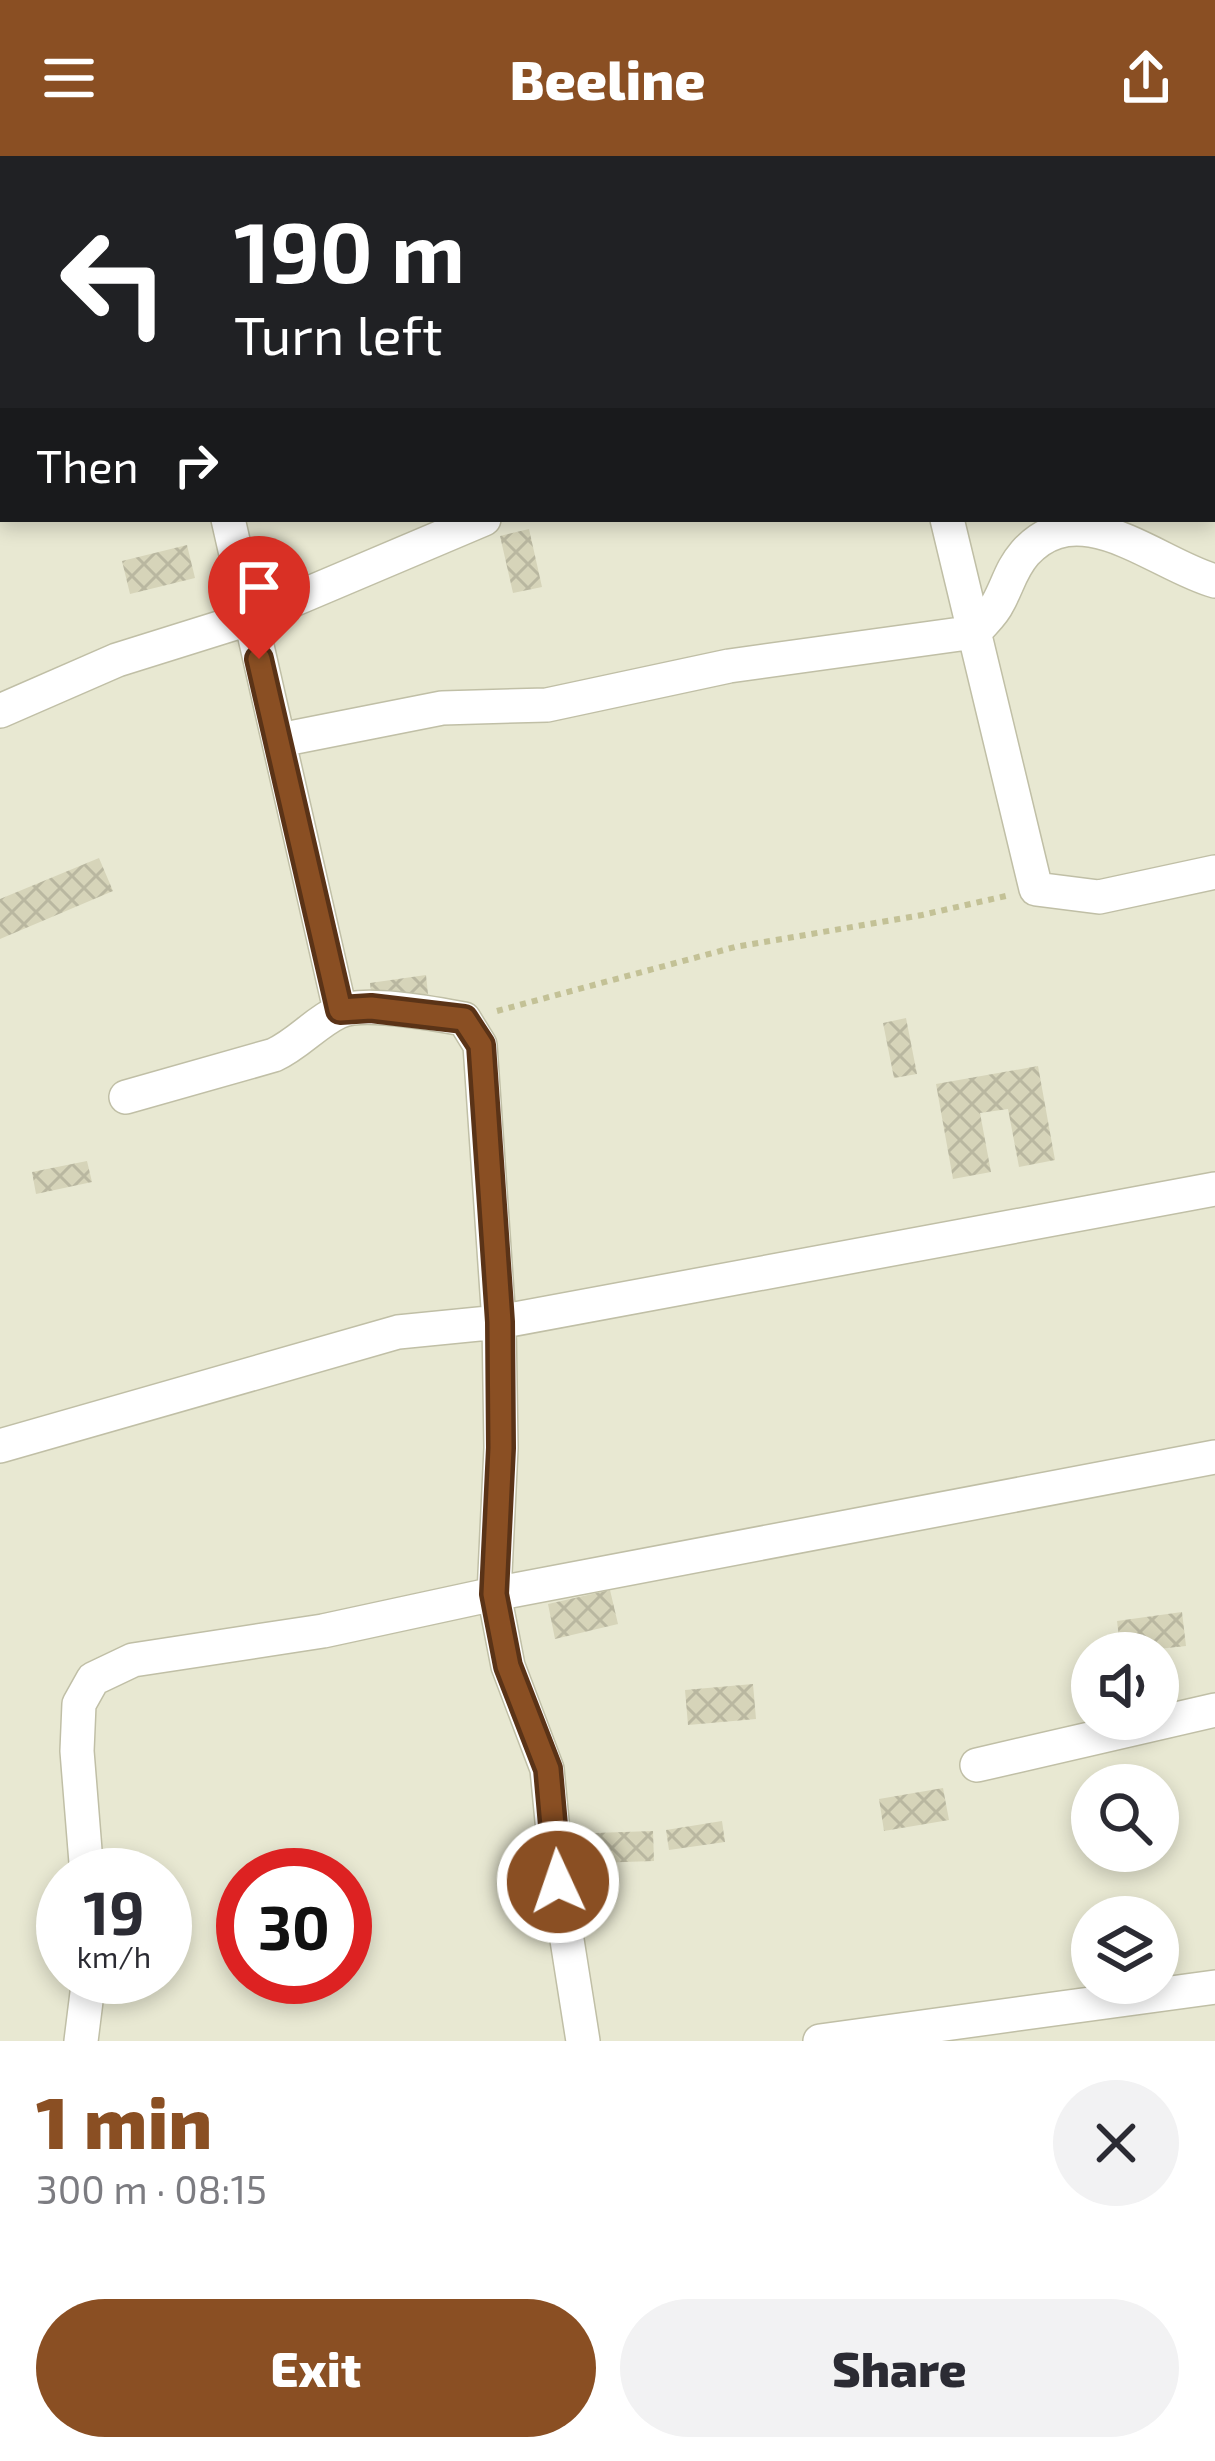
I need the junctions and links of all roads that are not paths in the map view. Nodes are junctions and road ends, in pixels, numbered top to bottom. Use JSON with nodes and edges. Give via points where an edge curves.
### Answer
{"nodes":[{"id":1,"x":229,"y":522,"type":"edge"},
{"id":2,"x":477,"y":522,"type":"edge"},
{"id":3,"x":948,"y":522,"type":"edge"},
{"id":4,"x":1215,"y":581,"type":"edge"},
{"id":5,"x":248,"y":619,"type":"junction"},
{"id":6,"x":975,"y":632,"type":"junction"},
{"id":7,"x":0,"y":712,"type":"edge"},
{"id":8,"x":280,"y":740,"type":"junction"},
{"id":9,"x":1215,"y":872,"type":"edge"},
{"id":10,"x":340,"y":1010,"type":"junction"},
{"id":11,"x":126,"y":1097,"type":"dead end"},
{"id":12,"x":1215,"y":1189,"type":"edge"},
{"id":13,"x":500,"y":1322,"type":"junction"},
{"id":14,"x":0,"y":1446,"type":"edge"},
{"id":15,"x":1215,"y":1457,"type":"edge"},
{"id":16,"x":494,"y":1594,"type":"junction"},
{"id":17,"x":1215,"y":1709,"type":"edge"},
{"id":18,"x":977,"y":1765,"type":"dead end"},
{"id":19,"x":86,"y":1848,"type":"edge"},
{"id":20,"x":1215,"y":1987,"type":"edge"},
{"id":21,"x":86,"y":2004,"type":"edge"},
{"id":22,"x":81,"y":2041,"type":"edge"},
{"id":23,"x":583,"y":2041,"type":"edge"},
{"id":24,"x":820,"y":2041,"type":"edge"}],
"edges":[{"from":1,"to":5,"type":"street"},
{"from":2,"to":5,"type":"street"},
{"from":3,"to":6,"type":"street"},
{"from":4,"to":6,"type":"street","via":[[1112,535],[1054,533],[1011,571],[998,605]]},
{"from":5,"to":7,"type":"street","via":[[118,660]]},
{"from":5,"to":8,"type":"street"},
{"from":6,"to":8,"type":"street","via":[[711,669],[547,705],[442,708]]},
{"from":6,"to":9,"type":"street","via":[[1036,889],[1099,897]]},
{"from":8,"to":10,"type":"street"},
{"from":10,"to":11,"type":"street","via":[[274,1055]]},
{"from":10,"to":13,"type":"street","via":[[464,1019],[481,1045]]},
{"from":12,"to":13,"type":"street"},
{"from":13,"to":14,"type":"street","via":[[398,1332]]},
{"from":13,"to":16,"type":"street"},
{"from":15,"to":16,"type":"street"},
{"from":16,"to":19,"type":"street","via":[[133,1660],[93,1678],[79,1705],[77,1750]]},
{"from":16,"to":23,"type":"street","via":[[508,1666],[548,1769]]},
{"from":17,"to":18,"type":"street"},
{"from":20,"to":24,"type":"street"},
{"from":21,"to":22,"type":"street"}]}
